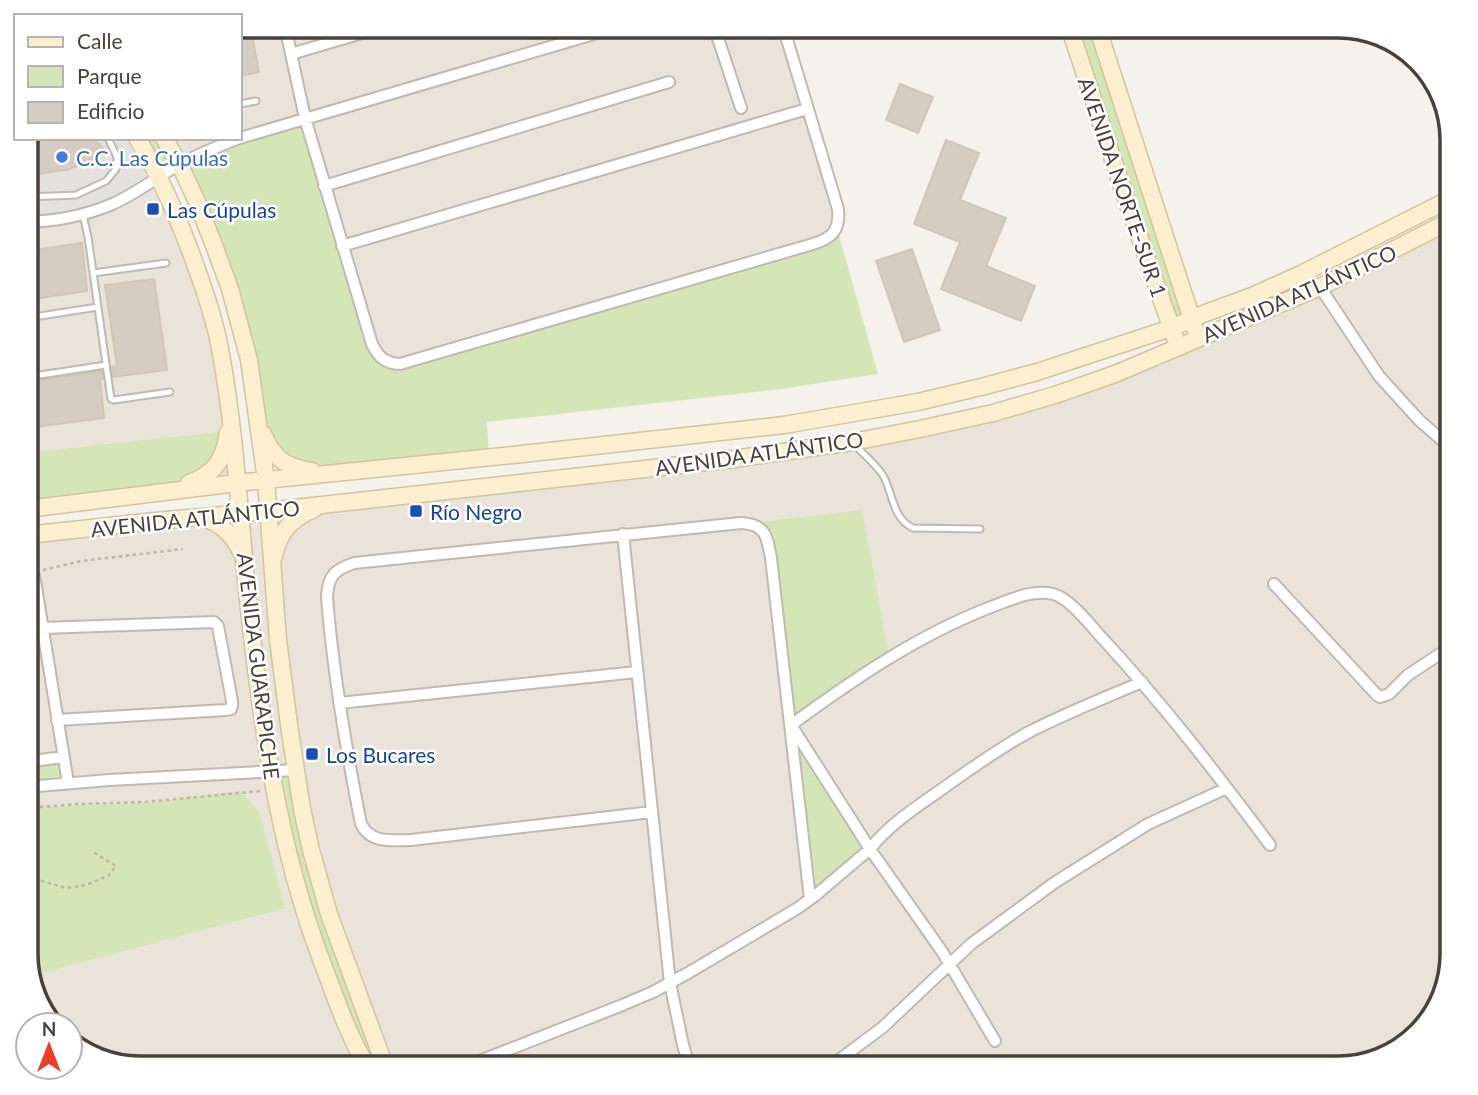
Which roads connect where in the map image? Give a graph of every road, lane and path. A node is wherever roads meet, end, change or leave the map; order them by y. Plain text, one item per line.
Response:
1 (287, 38) edge
2 (345, 38) edge
3 (580, 38) edge
4 (718, 38) edge
5 (786, 38) edge
6 (1073, 38) edge
7 (1101, 38) edge
8 (290, 54) junction
9 (669, 82) dead end
10 (256, 101) dead end
11 (242, 104) edge
12 (741, 108) dead end
13 (807, 109) junction
14 (305, 118) junction
15 (242, 137) edge
16 (109, 140) edge
17 (138, 140) edge
18 (165, 140) edge
19 (234, 140) edge
20 (180, 165) junction
21 (160, 177) junction
22 (324, 186) junction
23 (39, 197) edge
24 (1440, 204) edge
25 (83, 214) junction
26 (39, 221) edge
27 (1440, 226) edge
28 (342, 246) junction
29 (166, 262) dead end
30 (93, 273) junction
31 (1320, 287) junction
32 (98, 307) junction
33 (39, 316) edge
34 (1193, 319) junction
35 (1171, 328) junction
36 (1198, 338) junction
37 (1179, 346) junction
38 (106, 365) junction
39 (39, 375) edge
40 (170, 392) dead end
41 (230, 412) junction
42 (258, 419) junction
43 (1440, 438) edge
44 (852, 442) junction
45 (331, 473) junction
46 (265, 480) junction
47 (237, 483) junction
48 (156, 493) junction
49 (336, 503) junction
50 (39, 507) edge
51 (268, 511) junction
52 (240, 513) junction
53 (200, 517) junction
54 (980, 529) dead end
55 (623, 534) junction
56 (39, 535) edge
57 (183, 549) dead end
58 (244, 557) junction
59 (272, 565) junction
60 (39, 571) edge
61 (1274, 584) dead end
62 (39, 615) edge
63 (42, 628) junction
64 (1440, 654) edge
65 (637, 671) junction
66 (1142, 682) junction
67 (339, 703) junction
68 (57, 720) junction
69 (791, 725) junction
70 (63, 757) junction
71 (39, 760) edge
72 (296, 770) junction
73 (272, 772) junction
74 (68, 783) junction
75 (39, 786) edge
76 (1227, 788) junction
77 (275, 789) junction
78 (39, 807) edge
79 (652, 812) junction
80 (1270, 845) dead end
81 (870, 849) junction
82 (93, 852) dead end
83 (39, 880) edge
84 (810, 899) junction
85 (949, 963) junction
86 (670, 983) junction
87 (995, 1041) dead end
88 (361, 1056) edge
89 (381, 1056) edge
90 (492, 1056) edge
91 (686, 1056) edge
92 (845, 1056) edge

1 - 8 street
2 - 8 street
3 - 14 street
4 - 12 street
5 - 13 street
6 - 35 main road, AVENIDA NORTE-SUR 1
7 - 34 main road, AVENIDA NORTE-SUR 1
8 - 14 street
9 - 22 street
10 - 11 lane
13 - 28 street
13 - 28 street
14 - 15 street
14 - 22 street
16 - 23 lane
17 - 21 main road, AVENIDA GUARAPICHE
18 - 20 main road, AVENIDA GUARAPICHE
19 - 20 street
20 - 21 street
20 - 42 main road, AVENIDA GUARAPICHE
21 - 25 street
21 - 41 main road, AVENIDA GUARAPICHE
22 - 28 street
24 - 34 main road, AVENIDA ATLÁNTICO
25 - 26 street
25 - 30 lane
27 - 31 main road, AVENIDA ATLÁNTICO
29 - 30 lane
30 - 32 lane
31 - 36 main road, AVENIDA ATLÁNTICO
31 - 43 street
32 - 33 lane
32 - 38 lane
34 - 35 main road, AVENIDA ATLÁNTICO
34 - 36 main road, AVENIDA NORTE-SUR 1
35 - 37 main road, AVENIDA NORTE-SUR 1
35 - 45 main road, AVENIDA ATLÁNTICO
36 - 37 main road, AVENIDA ATLÁNTICO
37 - 44 main road, AVENIDA ATLÁNTICO
38 - 39 lane
38 - 40 lane
41 - 47 main road, AVENIDA GUARAPICHE
41 - 48 main road
42 - 45 main road
42 - 46 main road, AVENIDA GUARAPICHE
44 - 49 main road, AVENIDA ATLÁNTICO
44 - 54 lane
45 - 46 main road, AVENIDA ATLÁNTICO
46 - 47 main road, AVENIDA ATLÁNTICO
46 - 51 main road, AVENIDA GUARAPICHE
47 - 48 main road, AVENIDA ATLÁNTICO
47 - 52 main road, AVENIDA GUARAPICHE
48 - 50 main road, AVENIDA ATLÁNTICO
49 - 51 main road, AVENIDA ATLÁNTICO
49 - 59 main road
51 - 52 main road, AVENIDA ATLÁNTICO
51 - 59 main road, AVENIDA GUARAPICHE
52 - 53 main road, AVENIDA ATLÁNTICO
52 - 58 main road, AVENIDA GUARAPICHE
53 - 56 main road, AVENIDA ATLÁNTICO
53 - 58 main road
55 - 65 street
55 - 67 street
55 - 69 street
57 - 60 path
58 - 73 main road, AVENIDA GUARAPICHE
59 - 72 main road, AVENIDA GUARAPICHE
61 - 64 street
62 - 63 street
63 - 68 street
63 - 68 street
65 - 67 street
65 - 79 street
66 - 69 street
66 - 76 street
66 - 81 street
67 - 79 street
68 - 70 street
69 - 81 street
69 - 84 street
70 - 71 street
70 - 74 street
72 - 73 street
72 - 89 main road, AVENIDA GUARAPICHE
73 - 74 street
73 - 77 main road, AVENIDA GUARAPICHE
74 - 75 street
76 - 80 street
76 - 85 street
77 - 78 path
77 - 88 main road, AVENIDA GUARAPICHE
79 - 86 street
81 - 84 street
81 - 85 street
82 - 83 path
84 - 86 street
85 - 87 street
85 - 92 street
86 - 90 street
86 - 91 street

